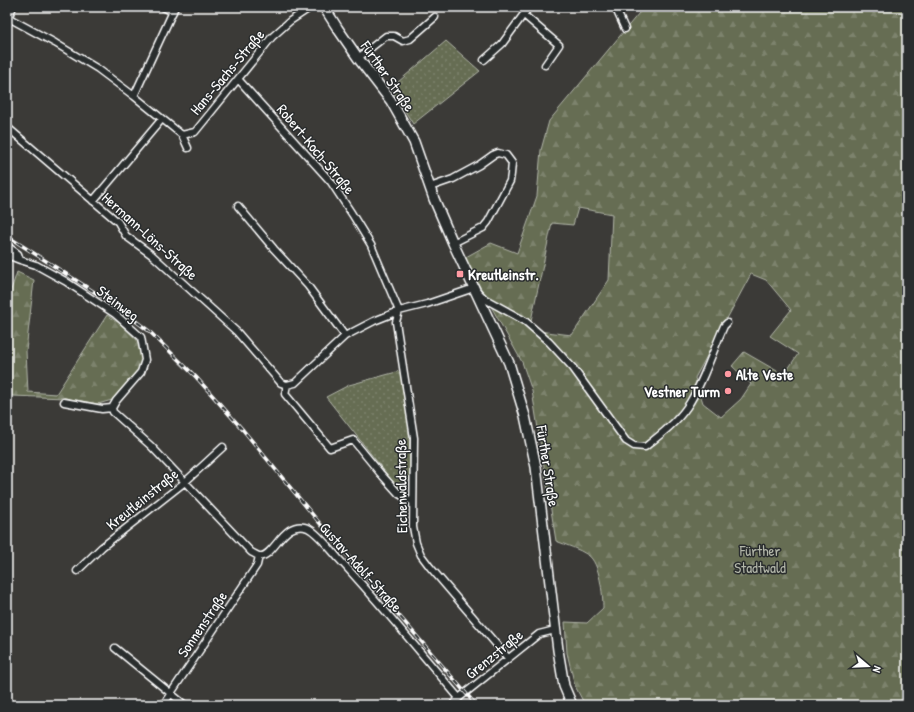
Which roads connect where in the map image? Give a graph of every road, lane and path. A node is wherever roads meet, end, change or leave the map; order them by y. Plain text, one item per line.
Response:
1 (13, 7) edge
2 (163, 7) edge
3 (311, 7) edge
4 (324, 7) edge
5 (529, 7) edge
6 (615, 7) edge
7 (174, 9) edge
8 (524, 15) junction
9 (435, 17) dead end
10 (8, 18) edge
11 (625, 29) dead end
12 (358, 58) junction
13 (484, 60) dead end
14 (544, 65) dead end
15 (238, 78) junction
16 (134, 96) junction
17 (162, 119) junction
18 (7, 127) edge
19 (182, 135) junction
20 (188, 148) dead end
21 (430, 187) junction
22 (93, 201) junction
23 (238, 206) dead end
24 (453, 243) junction
25 (7, 246) edge
26 (7, 255) edge
27 (20, 260) junction
28 (474, 288) junction
29 (399, 310) junction
30 (727, 323) dead end
31 (345, 336) junction
32 (402, 354) joint
33 (288, 385) junction
34 (64, 402) dead end
35 (113, 410) junction
36 (223, 447) dead end
37 (185, 482) junction
38 (413, 502) junction
39 (259, 556) junction
40 (77, 571) dead end
41 (555, 630) junction
42 (115, 648) dead end
43 (508, 658) junction
44 (170, 694) junction
45 (459, 698) junction
46 (163, 705) edge
47 (185, 705) edge
48 (453, 705) edge
49 (572, 705) edge

1 - 10 street
2 - 7 street
3 - 15 street, Hans-Sachs-Straße
4 - 12 main road, Fürther Straße
5 - 8 street
6 - 11 street
7 - 16 street
8 - 13 street
8 - 14 street
9 - 12 street
10 - 16 street
12 - 21 main road, Fürther Straße
15 - 19 street, Hans-Sachs-Straße
15 - 29 street, Robert-Koch-Straße
16 - 17 street
17 - 19 street
17 - 22 street
18 - 22 street, Hermann-Löns-Straße
19 - 20 street
21 - 24 main road, Fürther Straße
21 - 24 street
22 - 33 street, Hermann-Löns-Straße
23 - 31 street
24 - 28 main road, Fürther Straße
25 - 27 street, Steinweg
26 - 27 street
27 - 35 street, Steinweg
28 - 29 street
28 - 30 street
28 - 41 main road, Fürther Straße
29 - 31 street
29 - 32 street, Robert-Koch-Straße
31 - 33 street
32 - 38 street, Eichenwaldstraße
33 - 38 street
34 - 35 street
35 - 37 street
36 - 37 street, Kreutleinstraße
37 - 39 street
37 - 40 street, Kreutleinstraße
38 - 43 street, Eichenwaldstraße
39 - 44 street, Sonnenstraße
39 - 45 street, Gustav-Adolf-Straße
41 - 43 street, Grenzstraße
41 - 49 main road, Fürther Straße
42 - 44 street
43 - 45 street, Grenzstraße
44 - 46 street, Sonnenstraße
44 - 47 street
45 - 48 street, Grenzstraße

